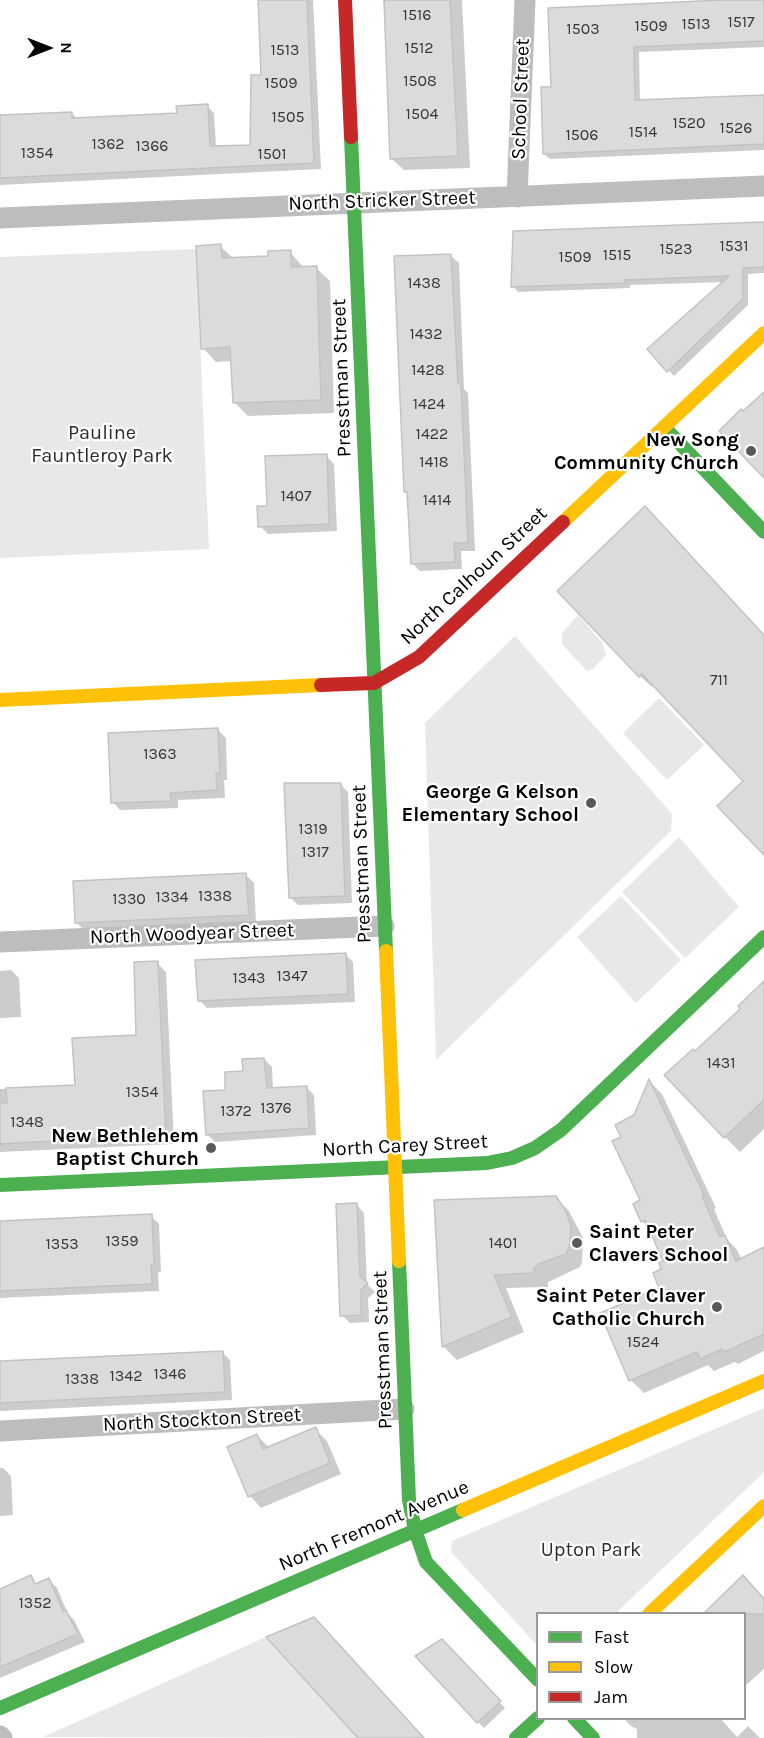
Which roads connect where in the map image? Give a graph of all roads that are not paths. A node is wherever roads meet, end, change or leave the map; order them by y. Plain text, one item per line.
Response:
1 (345, 0) edge
2 (525, 0) edge
3 (764, 186) edge
4 (517, 197) junction
5 (354, 201) junction
6 (0, 218) edge
7 (764, 333) edge
8 (664, 427) junction
9 (764, 532) edge
10 (374, 683) junction
11 (0, 700) edge
12 (384, 926) junction
13 (764, 937) edge
14 (0, 942) edge
15 (394, 1167) junction
16 (0, 1185) edge
17 (764, 1381) edge
18 (404, 1409) junction
19 (0, 1431) edge
20 (764, 1506) edge
21 (415, 1530) junction
22 (652, 1612) edge
23 (536, 1679) edge
24 (0, 1708) edge
25 (536, 1719) edge
26 (575, 1720) edge
27 (516, 1738) edge
28 (593, 1738) edge

1 - 5 street, Presstman Street
2 - 4 street, School Street
3 - 4 street, North Stricker Street
4 - 5 street, North Stricker Street
5 - 6 street, North Stricker Street
5 - 10 street, Presstman Street
7 - 8 street, North Calhoun Street
8 - 9 street
8 - 10 street, North Calhoun Street
10 - 11 street, North Calhoun Street
10 - 12 street, Presstman Street
12 - 14 street, North Woodyear Street
12 - 15 street, Presstman Street
13 - 15 street, North Carey Street
15 - 16 street, North Carey Street
15 - 18 street, Presstman Street
17 - 21 street, North Fremont Avenue
18 - 19 street, North Stockton Street
18 - 21 street, Presstman Street
20 - 22 street
21 - 23 street, Presstman Street
21 - 24 street, North Fremont Avenue
25 - 27 street
26 - 28 street

